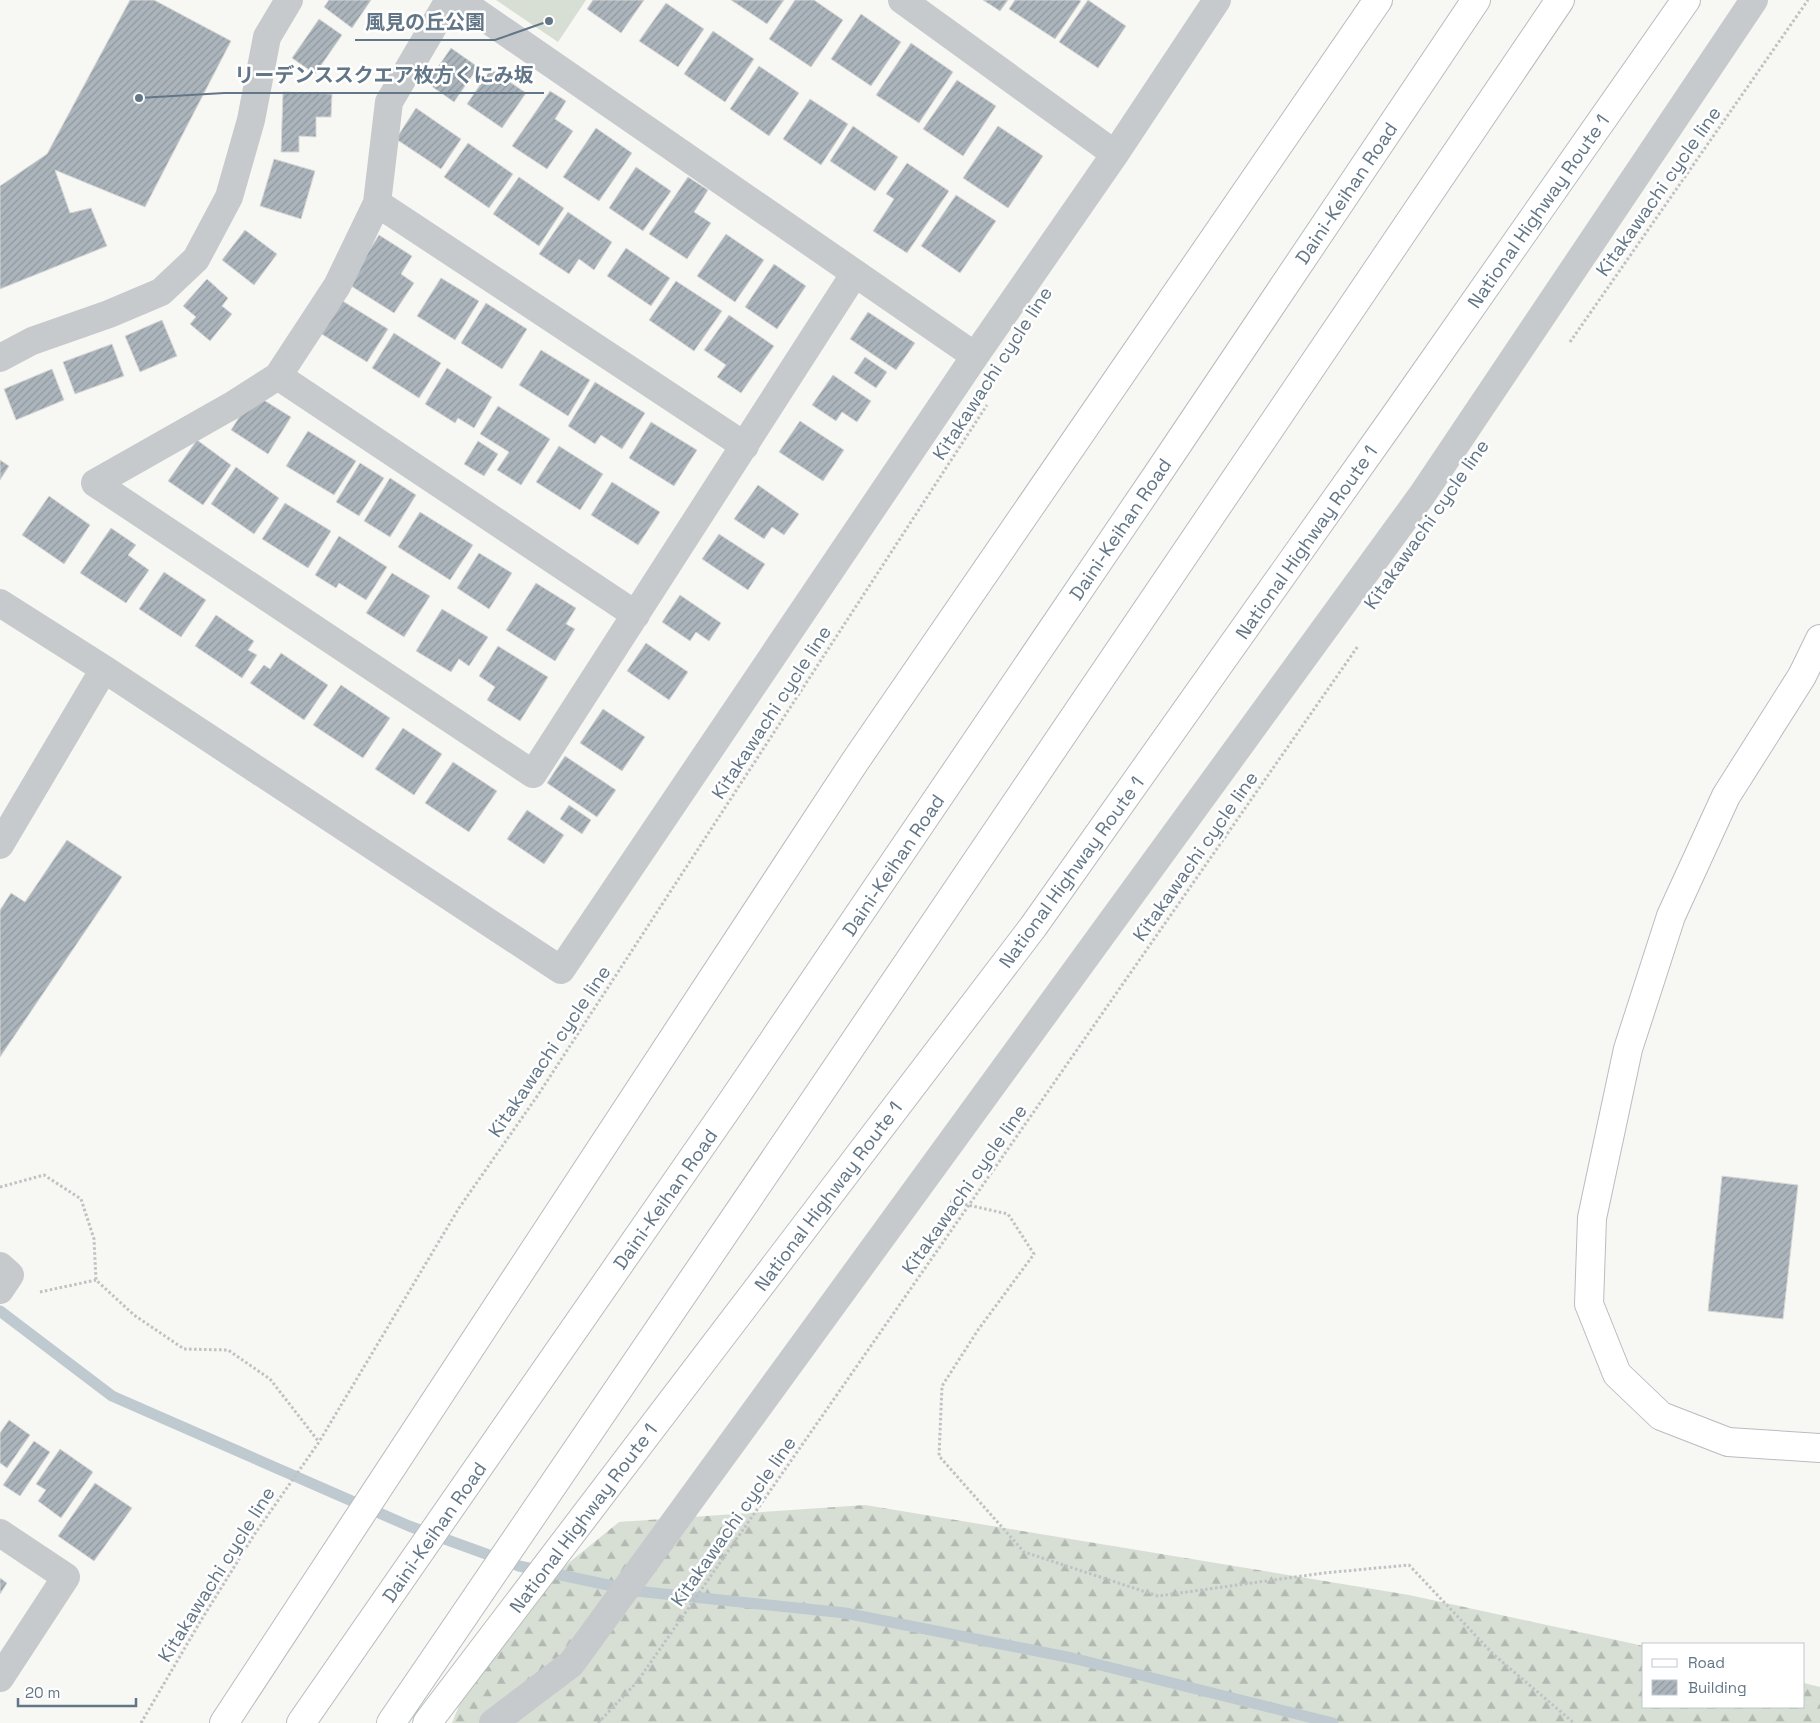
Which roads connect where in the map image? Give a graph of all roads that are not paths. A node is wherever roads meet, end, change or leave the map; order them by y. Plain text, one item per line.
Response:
1 (289, 0) edge
2 (449, 0) edge
3 (459, 0) edge
4 (902, 0) edge
5 (1218, 0) edge
6 (1378, 0) edge
7 (1476, 0) edge
8 (1560, 0) edge
9 (1686, 0) edge
10 (1754, 0) edge
11 (1115, 154) junction
12 (377, 202) junction
13 (855, 274) junction
14 (975, 356) junction
15 (0, 358) edge
16 (278, 376) junction
17 (745, 446) junction
18 (0, 603) edge
19 (636, 615) junction
20 (1820, 639) edge
21 (104, 669) junction
22 (0, 845) edge
23 (1820, 1448) edge
24 (0, 1533) edge
25 (0, 1678) edge
26 (224, 1723) edge
27 (301, 1723) edge
28 (391, 1723) edge
29 (427, 1723) edge
30 (492, 1723) edge

1 - 15 street
2 - 12 street
3 - 13 street
4 - 11 street
5 - 11 street
6 - 26 main road
7 - 27 main road, Daini-Keihan Road
8 - 28 main road
9 - 29 main road, National Highway Route 1
10 - 30 street
11 - 14 street
12 - 16 street
12 - 17 street
13 - 14 street
13 - 17 street
14 - 21 street
16 - 19 street
16 - 19 street
17 - 19 street
18 - 21 street
20 - 23 main road
21 - 22 street
24 - 25 street

